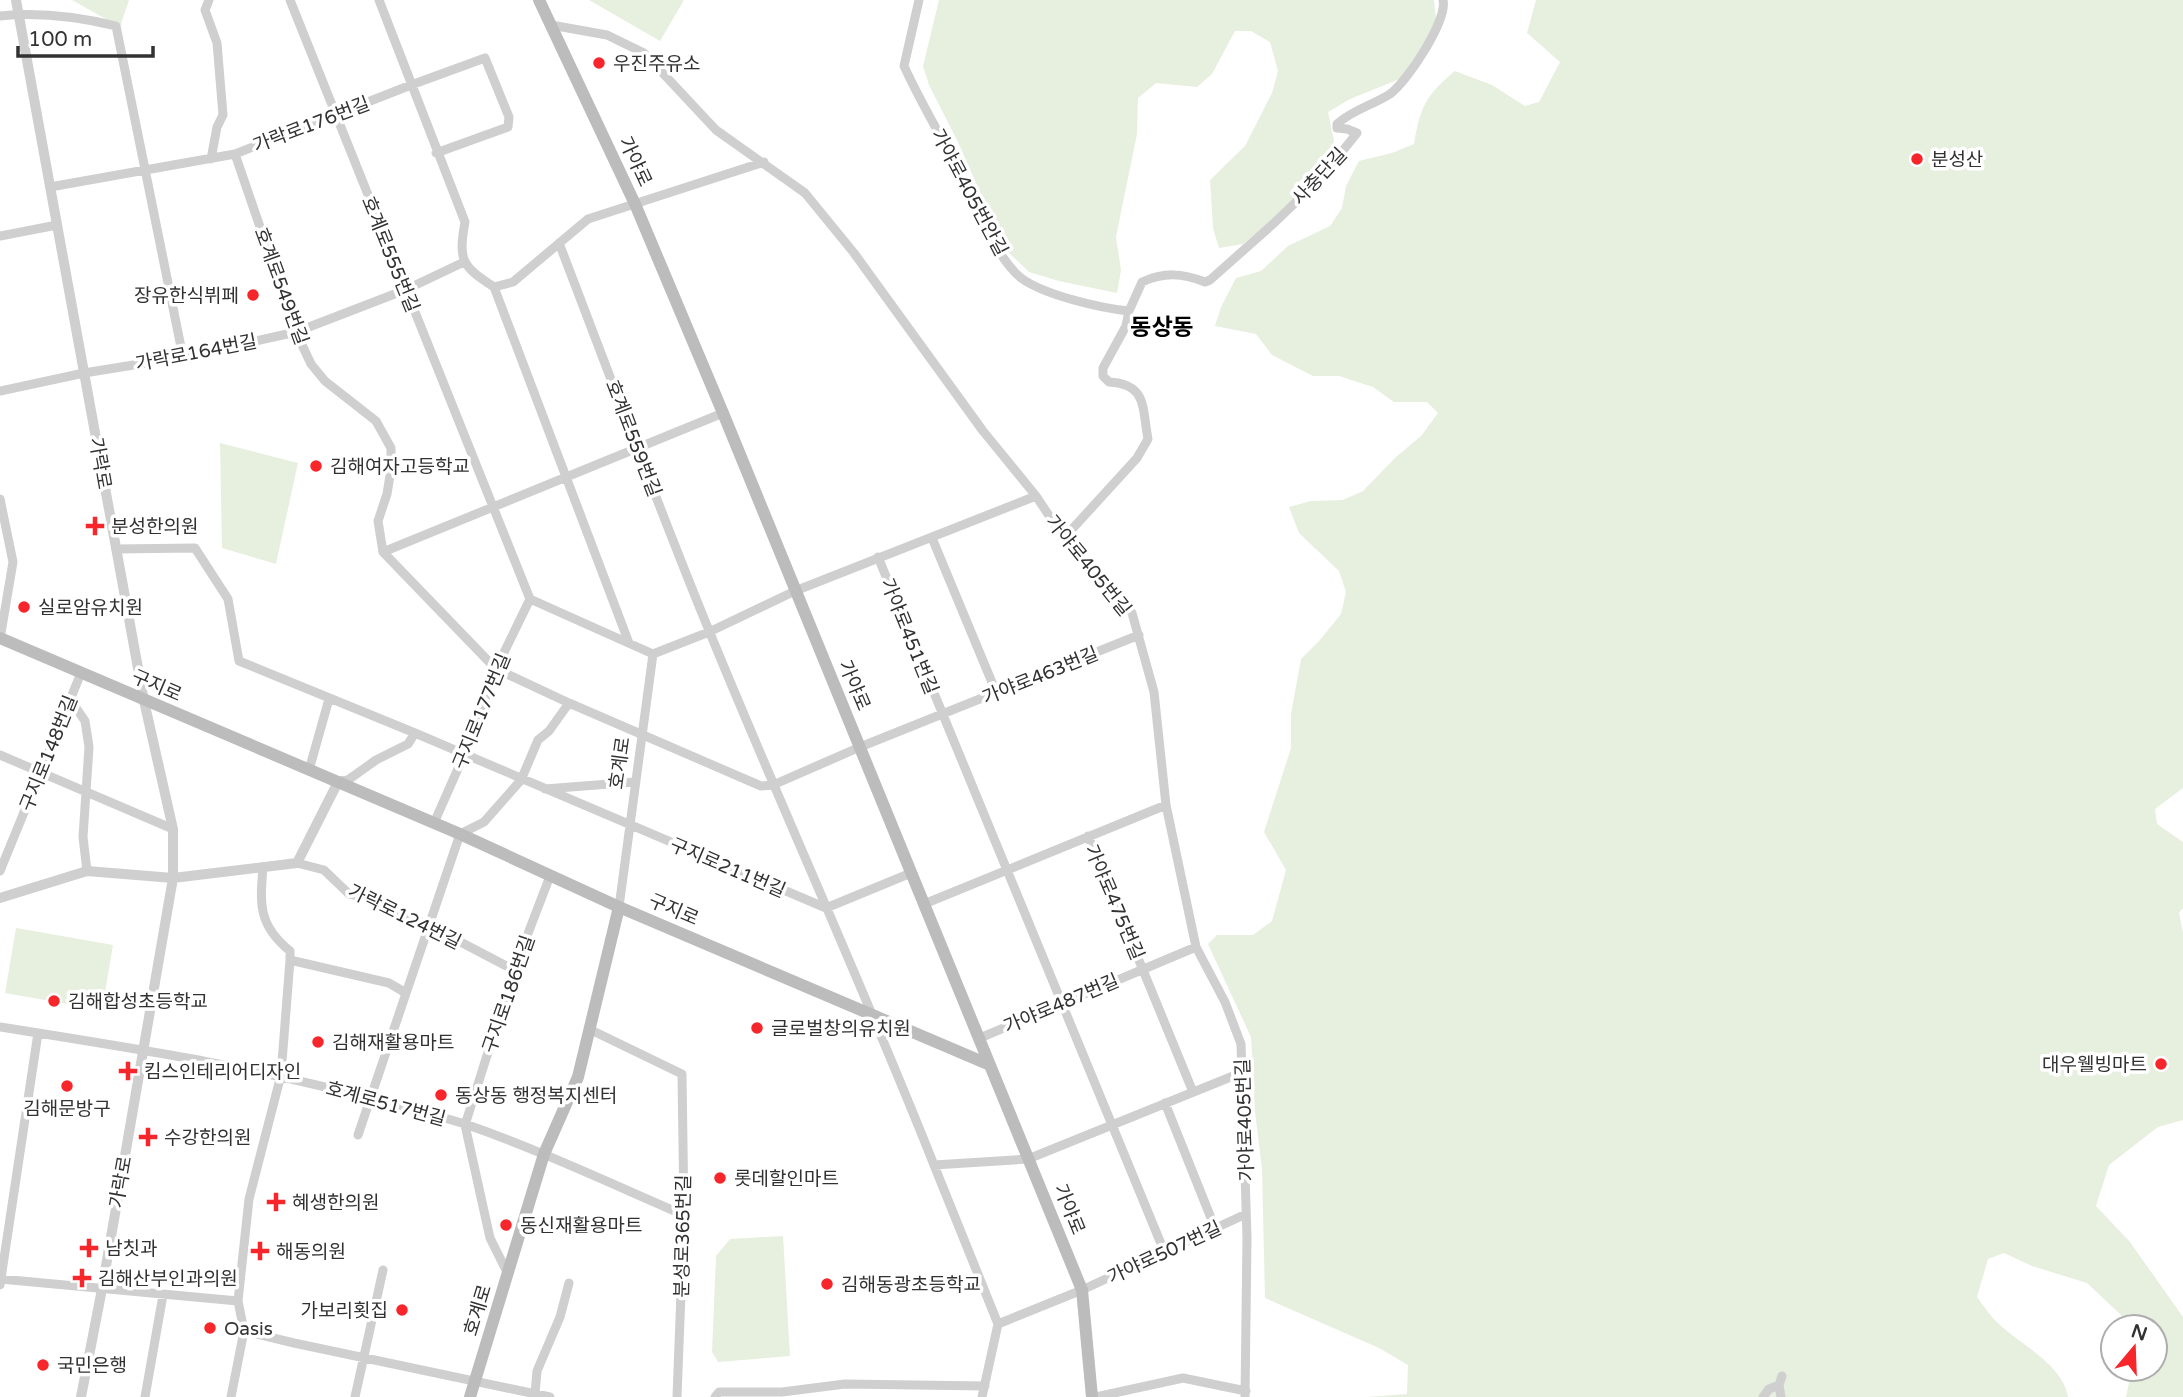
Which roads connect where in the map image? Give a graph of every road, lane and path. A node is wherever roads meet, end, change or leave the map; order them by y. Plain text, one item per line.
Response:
1 (16, 0) edge
2 (209, 0) edge
3 (290, 0) edge
4 (379, 0) edge
5 (539, 0) edge
6 (919, 0) edge
7 (1443, 0) edge
8 (19, 14) junction
9 (0, 16) edge
10 (551, 25) junction
11 (411, 85) junction
12 (336, 114) junction
13 (436, 153) junction
14 (235, 154) junction
15 (211, 159) junction
16 (764, 162) junction
17 (146, 171) junction
18 (50, 187) junction
19 (635, 204) junction
20 (57, 225) junction
21 (0, 236) edge
22 (559, 243) junction
23 (464, 262) junction
24 (494, 288) junction
25 (405, 290) junction
26 (1129, 311) junction
27 (296, 332) junction
28 (183, 357) junction
29 (84, 373) junction
30 (0, 391) edge
31 (723, 413) junction
32 (637, 448) junction
33 (565, 477) junction
34 (1036, 496) junction
35 (0, 499) edge
36 (493, 508) junction
37 (932, 538) junction
38 (1064, 538) junction
39 (116, 549) junction
40 (383, 552) junction
41 (878, 557) junction
42 (795, 591) junction
43 (530, 599) junction
44 (709, 632) junction
45 (1139, 635) junction
46 (0, 638) edge
47 (629, 643) junction
48 (653, 654) junction
49 (496, 669) junction
50 (81, 673) junction
51 (996, 692) junction
52 (70, 699) junction
53 (329, 699) junction
54 (144, 701) junction
55 (569, 704) junction
56 (943, 715) junction
57 (415, 733) junction
58 (643, 736) junction
59 (860, 747) junction
60 (0, 755) edge
61 (464, 755) junction
62 (309, 771) junction
63 (40, 772) junction
64 (521, 780) junction
65 (338, 782) junction
66 (635, 782) junction
67 (774, 785) junction
68 (543, 789) junction
69 (87, 792) junction
70 (1166, 805) junction
71 (434, 823) junction
72 (631, 825) junction
73 (173, 829) junction
74 (460, 834) junction
75 (1088, 836) junction
76 (297, 863) junction
77 (263, 867) junction
78 (0, 871) edge
79 (87, 871) junction
80 (1007, 871) junction
81 (911, 873) junction
82 (551, 876) junction
83 (173, 878) junction
84 (0, 898) edge
85 (924, 904) junction
86 (619, 907) junction
87 (826, 908) junction
88 (428, 925) junction
89 (1196, 947) junction
90 (290, 960) junction
91 (1143, 968) junction
92 (514, 971) junction
93 (406, 993) junction
94 (1063, 1003) junction
95 (874, 1016) junction
96 (0, 1027) edge
97 (591, 1030) junction
98 (38, 1033) junction
99 (980, 1038) junction
100 (142, 1049) junction
101 (990, 1065) junction
102 (1242, 1072) junction
103 (281, 1075) junction
104 (1193, 1092) junction
105 (370, 1098) junction
106 (1165, 1103) junction
107 (1112, 1124) junction
108 (466, 1125) junction
109 (358, 1135) dead end
110 (544, 1153) junction
111 (1028, 1159) junction
112 (934, 1165) junction
113 (1246, 1214) junction
114 (684, 1215) junction
115 (1215, 1228) junction
116 (1164, 1251) junction
117 (383, 1270) dead end
118 (508, 1274) junction
119 (0, 1281) edge
120 (569, 1283) dead end
121 (102, 1289) junction
122 (1082, 1290) junction
123 (163, 1295) junction
124 (238, 1301) junction
125 (998, 1324) junction
126 (244, 1331) junction
127 (365, 1357) junction
128 (475, 1381) junction
129 (985, 1386) junction
130 (535, 1394) junction
131 (1245, 1394) edge
132 (80, 1397) edge
133 (145, 1397) edge
134 (231, 1397) edge
135 (355, 1397) edge
136 (470, 1397) edge
137 (550, 1397) edge
138 (677, 1397) edge
139 (715, 1397) edge
140 (982, 1397) edge
141 (1094, 1397) edge
142 (1763, 1397) edge
143 (1781, 1397) edge

1 - 8 street, 가락로
2 - 15 street
3 - 12 street, 호계로555번길
4 - 11 street
5 - 10 main road, 가야로
6 - 26 street, 가야로405번안길
7 - 26 street, 사충단길
8 - 9 street
8 - 17 street
8 - 18 street, 가락로
10 - 16 street, 가야로405번길
10 - 19 main road, 가야로
11 - 12 street, 가락로176번길
11 - 13 street
11 - 13 street, 가락로176번길
12 - 14 street, 가락로176번길
12 - 25 street, 호계로555번길
13 - 23 street
14 - 15 street, 가락로176번길
14 - 27 street, 호계로549번길
15 - 17 street, 가락로176번길
16 - 19 street
16 - 34 street, 가야로405번길
17 - 18 street, 가락로176번길
17 - 28 street
18 - 20 street, 가락로
19 - 22 street
19 - 31 main road, 가야로
20 - 21 street
20 - 29 street, 가락로
22 - 24 street
22 - 32 street, 호계로559번길
23 - 24 street
23 - 25 street, 가락로164번길
24 - 33 street
25 - 27 street, 가락로164번길
25 - 36 street, 호계로555번길
26 - 38 street
27 - 28 street, 가락로164번길
27 - 40 street, 호계로549번길
28 - 29 street, 가락로164번길
29 - 30 street, 가락로164번길
29 - 39 street, 가락로
31 - 32 street
31 - 42 main road, 가야로
32 - 33 street
32 - 44 street, 호계로559번길
33 - 36 street
33 - 47 street
34 - 37 street, 가야로451번길
34 - 38 street, 가야로405번길
35 - 46 street, 구지로
36 - 40 street
36 - 43 street, 호계로555번길
37 - 41 street, 가야로451번길
37 - 51 street
38 - 45 street, 가야로405번길
39 - 53 street, 구지로211번길
39 - 54 street, 가락로
40 - 49 street
41 - 42 street, 가야로451번길
41 - 56 street, 가야로451번길
42 - 44 street
42 - 59 main road, 가야로
43 - 47 street
43 - 49 street, 구지로177번길
44 - 48 street
44 - 67 street, 구지로211번길
45 - 51 street, 가야로463번길
45 - 70 street, 가야로405번길
46 - 50 main road, 구지로
47 - 48 street
48 - 58 street, 호계로
49 - 55 street
49 - 61 street, 구지로177번길
50 - 52 street, 구지로148번길
50 - 54 main road, 구지로
51 - 56 street, 가야로463번길
52 - 63 street, 구지로148번길
52 - 69 street
53 - 57 street, 구지로211번길
53 - 62 street
54 - 62 main road, 구지로
54 - 73 street, 가락로
55 - 58 street
55 - 64 street
56 - 59 street, 가야로463번길
56 - 80 street
57 - 61 street, 구지로211번길
57 - 65 street
58 - 66 street, 호계로
58 - 67 street
59 - 67 street
59 - 81 main road, 가야로
60 - 63 street
61 - 64 street, 구지로211번길
61 - 71 street, 구지로177번길
62 - 65 main road, 구지로
63 - 69 street
63 - 78 street, 구지로148번길
64 - 68 street, 구지로211번길
64 - 74 street
65 - 71 main road, 구지로
65 - 76 street
66 - 68 street
66 - 72 street, 호계로
67 - 87 street, 구지로211번길
68 - 72 street, 구지로211번길
69 - 73 street
69 - 79 street
70 - 75 street, 가야로475번길
70 - 89 street, 가야로405번길
71 - 74 main road, 구지로
72 - 86 street, 호계로
72 - 87 street, 구지로211번길
73 - 83 street, 가락로
74 - 82 main road, 구지로
74 - 88 street
75 - 80 street, 가야로475번길
75 - 91 street, 가야로475번길
76 - 77 street, 가락로124번길
76 - 88 street, 가락로124번길
77 - 83 street, 가락로124번길
77 - 90 street
79 - 83 street, 가락로124번길
79 - 84 street
80 - 85 street, 가야로475번길
80 - 94 street
81 - 85 main road, 가야로
81 - 87 street
82 - 86 main road, 구지로
82 - 92 street, 구지로186번길
83 - 100 street, 가락로
85 - 99 main road, 가야로
86 - 95 main road, 구지로
86 - 97 main road, 호계로
87 - 95 street, 구지로211번길
88 - 92 street, 가락로124번길
88 - 93 street
89 - 91 street, 가야로487번길
89 - 102 street, 가야로405번길
90 - 93 street
90 - 103 street
91 - 94 street, 가야로487번길
91 - 104 street, 가야로487번길
92 - 108 street, 구지로186번길
93 - 105 street
94 - 99 street, 가야로487번길
94 - 107 street
95 - 101 main road, 구지로
95 - 112 street
96 - 98 street
97 - 110 main road, 호계로
97 - 114 street, 분성로365번길
98 - 100 street
98 - 119 street
99 - 101 main road, 가야로
100 - 103 street, 호계로517번길
100 - 121 street, 가락로
101 - 111 main road, 가야로
102 - 104 street
102 - 113 street, 가야로405번길
103 - 105 street, 호계로517번길
103 - 124 street
104 - 106 street
105 - 108 street, 호계로517번길
105 - 109 street
106 - 107 street
106 - 115 street
107 - 111 street
107 - 116 street
108 - 110 street, 호계로517번길
108 - 118 street, 구지로186번길
110 - 114 street
110 - 118 main road, 호계로
111 - 112 street
111 - 122 main road, 가야로
112 - 125 street
113 - 115 street, 가야로507번길
113 - 131 street, 가야로405번길
114 - 138 street, 분성로365번길
115 - 116 street, 가야로507번길
116 - 122 street, 가야로507번길
117 - 127 street
118 - 128 main road, 호계로
119 - 121 street
120 - 130 street
121 - 123 street
121 - 132 street, 가락로
122 - 125 street, 가야로507번길
122 - 141 main road, 가야로
123 - 124 street
123 - 133 street
124 - 126 street
125 - 129 street
126 - 127 street
126 - 134 street
127 - 128 street
127 - 135 street
128 - 130 street
128 - 136 main road, 호계로
129 - 139 street
129 - 140 street
130 - 137 street
131 - 141 street
142 - 143 street

